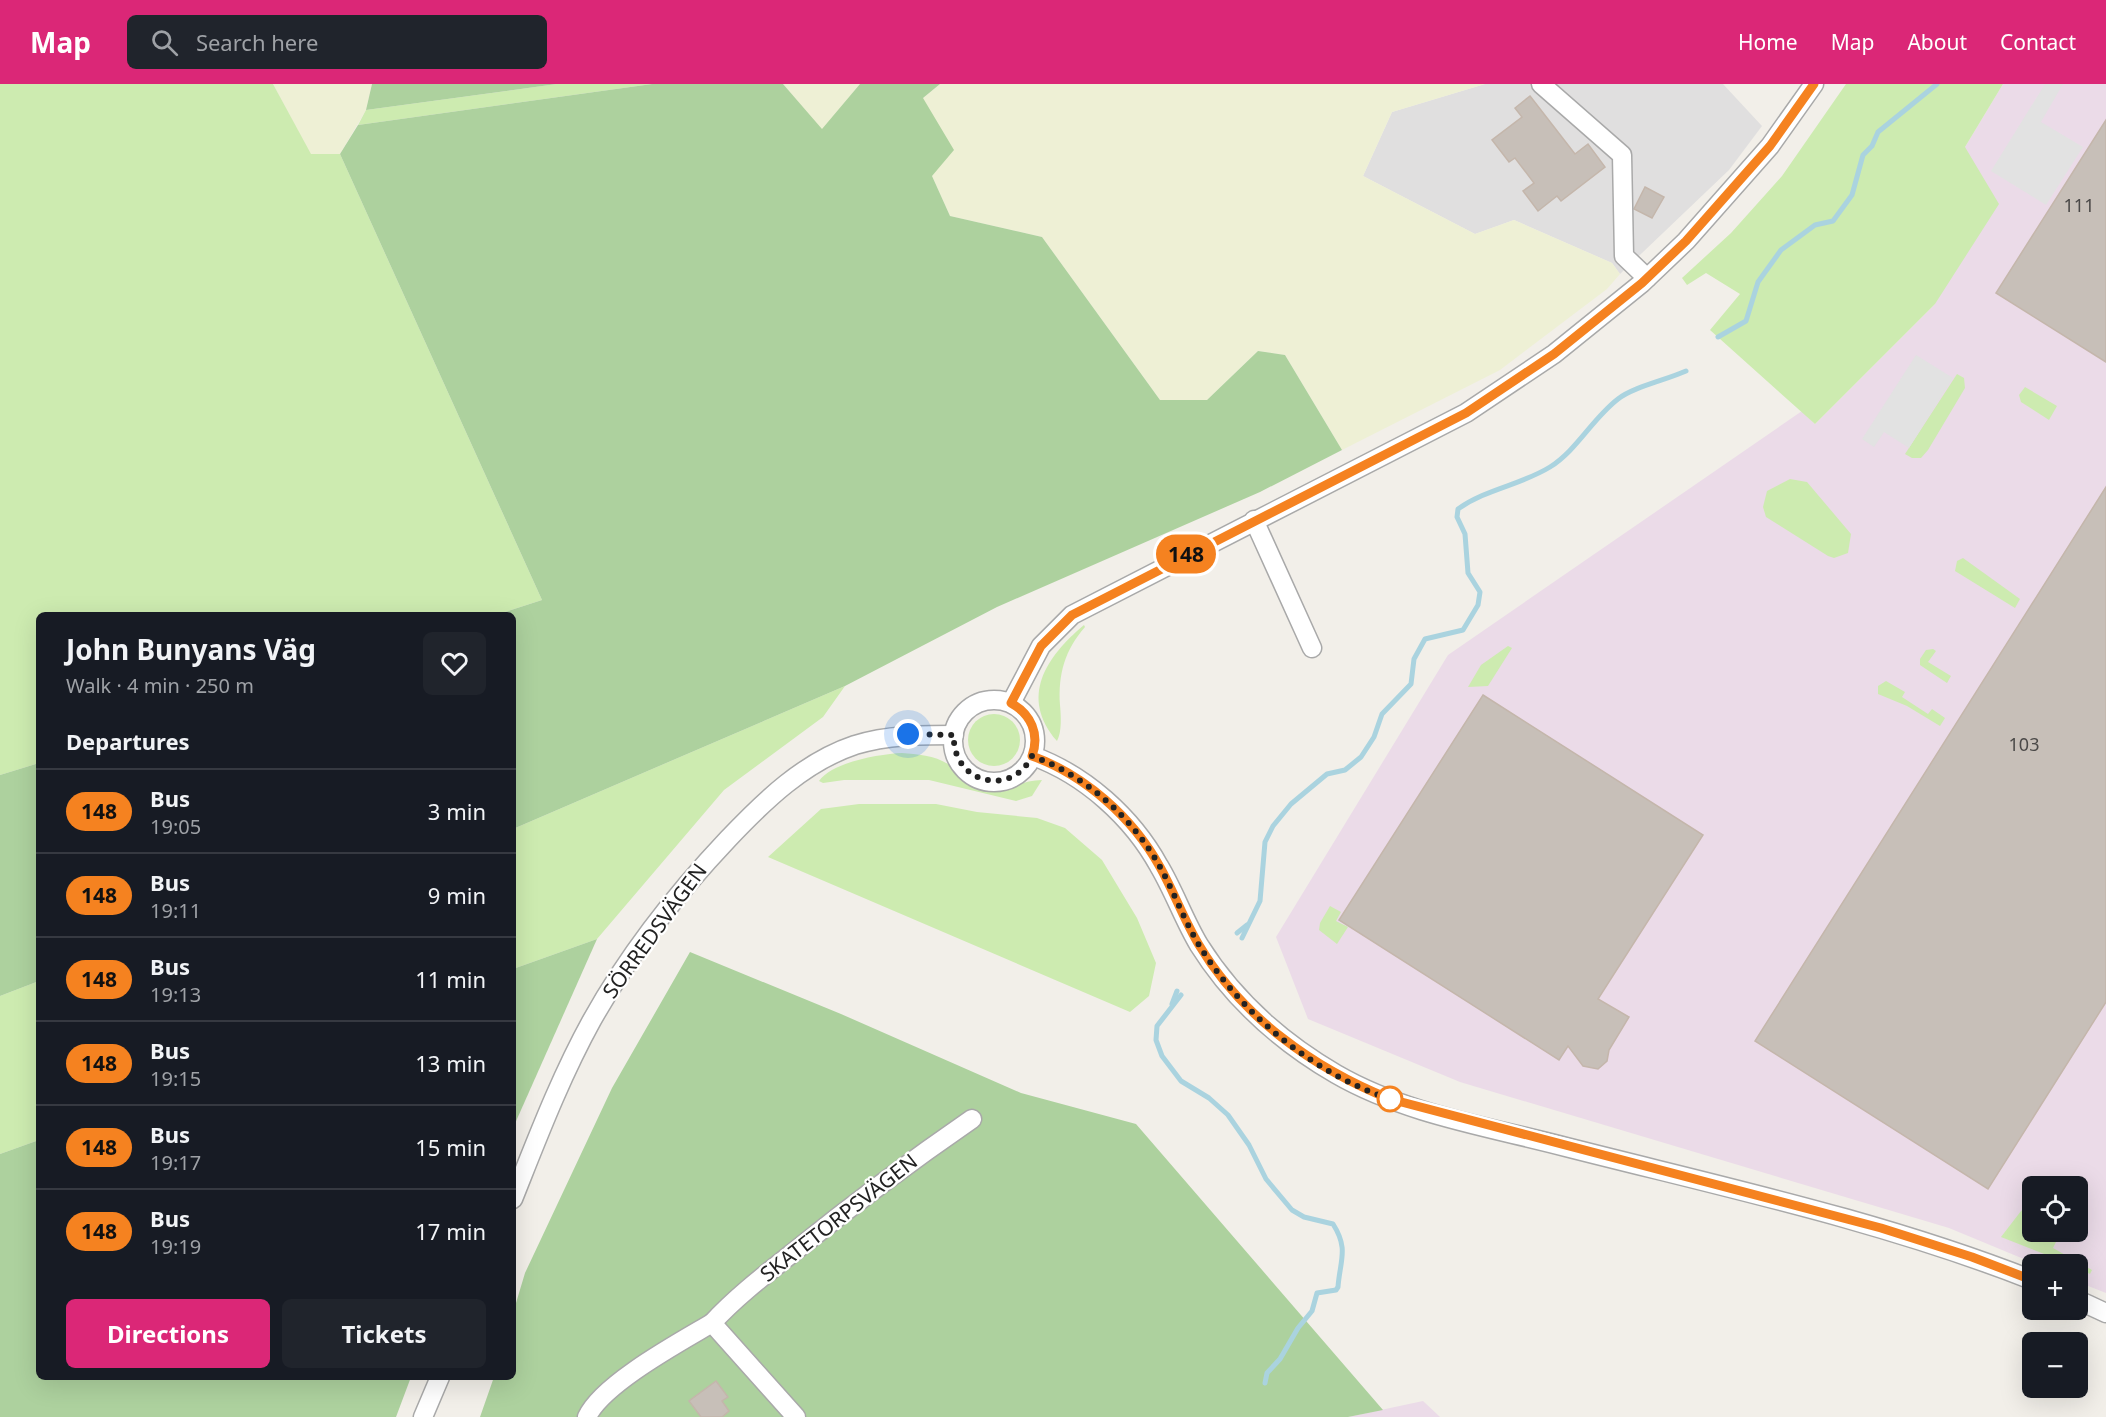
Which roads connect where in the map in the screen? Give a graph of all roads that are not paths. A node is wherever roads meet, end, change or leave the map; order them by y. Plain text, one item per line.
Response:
1 (1541, 84) edge
2 (1814, 84) edge
3 (1647, 278) junction
4 (1254, 520) junction
5 (1312, 648) dead end
6 (1011, 703) junction
7 (954, 735) junction
8 (1032, 756) junction
9 (972, 1119) dead end
10 (516, 1192) edge
11 (2022, 1276) edge
12 (2088, 1305) edge
13 (2106, 1314) edge
14 (712, 1323) junction
15 (439, 1380) edge
16 (423, 1417) edge
17 (587, 1417) edge
18 (796, 1417) edge

1 - 3 street
2 - 3 street
3 - 4 street
4 - 5 street
4 - 6 street
6 - 7 street
6 - 8 street
7 - 8 street
7 - 10 street, SÖRREDSVÄGEN
8 - 11 street
9 - 14 street, SKATETORPSVÄGEN
12 - 13 street
14 - 17 street, SKATETORPSVÄGEN
14 - 18 street
15 - 16 street

